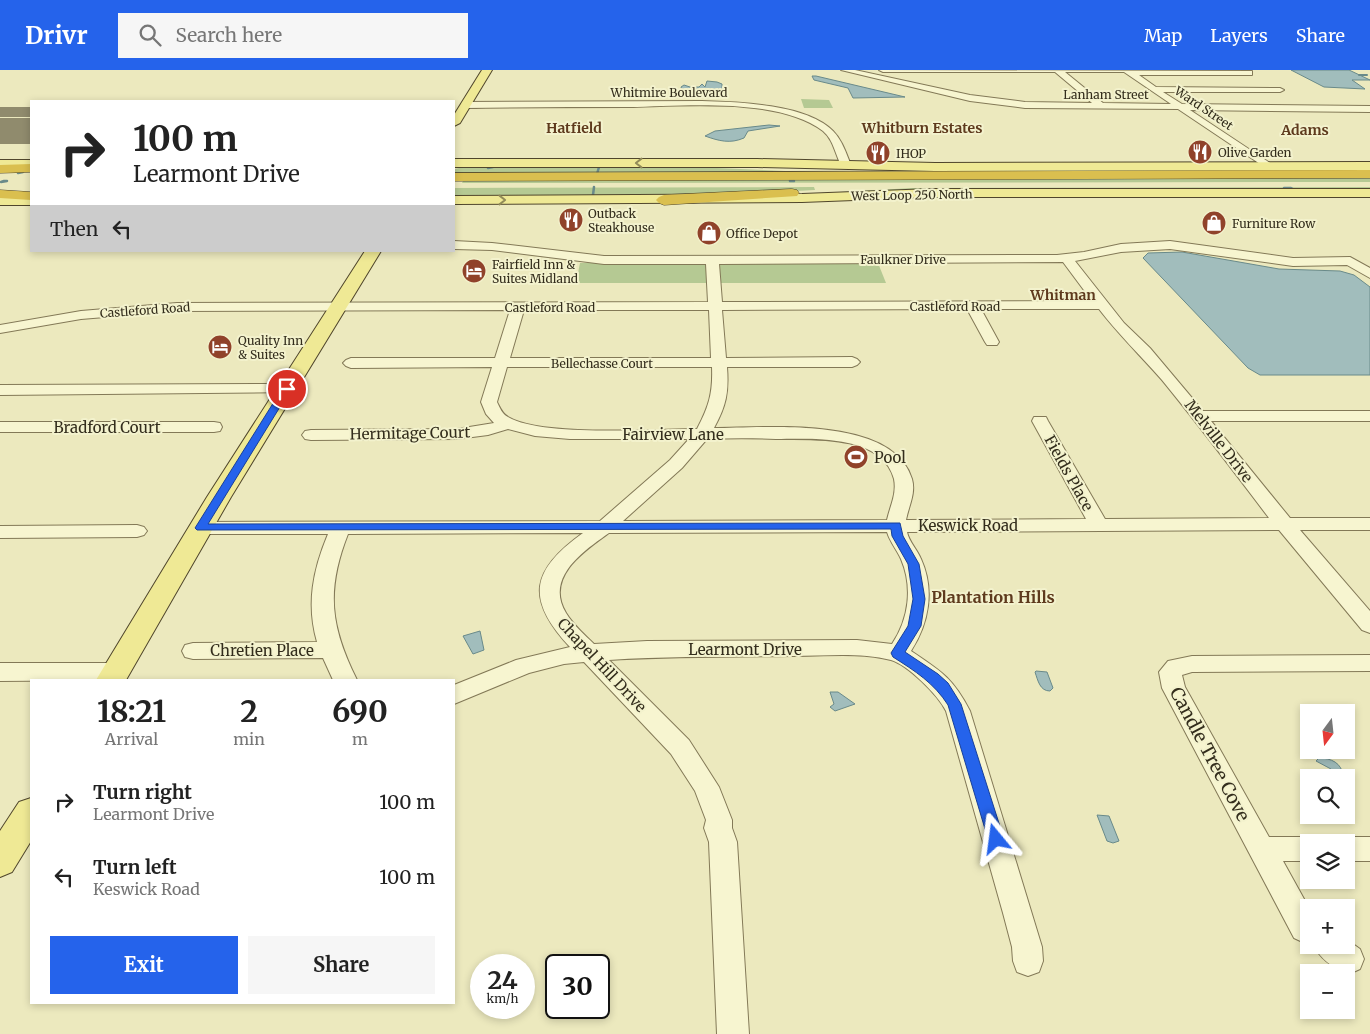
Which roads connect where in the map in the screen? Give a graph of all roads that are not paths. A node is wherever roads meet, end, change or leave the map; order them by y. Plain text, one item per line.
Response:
1 (487, 70) edge
2 (845, 70) edge
3 (990, 70) edge
4 (1057, 70) edge
5 (1128, 71) edge
6 (1249, 73) dead end
7 (862, 74) junction
8 (1000, 80) dead end
9 (1153, 89) junction
10 (1280, 90) dead end
11 (465, 104) junction
12 (1102, 107) junction
13 (1179, 107) junction
14 (1370, 109) edge
15 (455, 121) edge
16 (662, 163) junction
17 (0, 164) edge
18 (846, 165) junction
19 (30, 166) edge
20 (30, 166) edge
21 (1370, 166) edge
22 (1269, 167) junction
23 (455, 168) edge
24 (0, 170) edge
25 (1370, 174) edge
26 (967, 176) junction
27 (0, 178) edge
28 (30, 178) edge
29 (458, 184) edge
30 (922, 184) junction
31 (1370, 184) edge
32 (0, 186) edge
33 (30, 186) edge
34 (0, 194) edge
35 (1370, 194) edge
36 (30, 196) edge
37 (664, 200) junction
38 (0, 201) edge
39 (30, 201) edge
40 (455, 245) edge
41 (372, 252) edge
42 (1066, 258) junction
43 (712, 259) junction
44 (1370, 274) edge
45 (1102, 305) junction
46 (972, 306) junction
47 (338, 307) junction
48 (518, 307) junction
49 (715, 307) junction
50 (0, 329) edge
51 (992, 342) dead end
52 (719, 362) junction
53 (852, 362) dead end
54 (351, 363) dead end
55 (501, 363) junction
56 (287, 389) junction
57 (0, 390) edge
58 (1199, 416) junction
59 (1370, 416) edge
60 (1040, 421) dead end
61 (508, 424) junction
62 (0, 427) edge
63 (214, 427) dead end
64 (702, 434) junction
65 (311, 435) dead end
66 (1098, 524) junction
67 (1284, 524) junction
68 (1370, 524) edge
69 (896, 526) junction
70 (604, 527) junction
71 (201, 528) junction
72 (340, 528) junction
73 (137, 531) dead end
74 (0, 532) edge
75 (1370, 625) edge
76 (331, 650) junction
77 (193, 651) dead end
78 (588, 652) junction
79 (898, 653) junction
80 (1370, 663) edge
81 (0, 672) edge
82 (114, 676) edge
83 (345, 679) edge
84 (455, 695) edge
85 (30, 814) edge
86 (1261, 849) junction
87 (1300, 849) edge
88 (1355, 849) edge
89 (1370, 849) edge
90 (0, 861) edge
91 (1300, 921) edge
92 (1028, 961) dead end
93 (733, 1034) edge

1 - 11 main road
2 - 7 street, Lanham Street
3 - 4 street
3 - 7 street
3 - 8 street
4 - 5 street
4 - 12 street
5 - 6 street
5 - 9 street, Ward Street
7 - 12 street, Lanham Street
9 - 10 street
9 - 13 street, Ward Street
11 - 15 main road
11 - 18 street, Whitmire Boulevard
12 - 13 street, Lanham Street
13 - 14 street, Lanham Street
13 - 22 street, Ward Street
16 - 18 main road, West Loop 250 North
16 - 26 highway
16 -> 29 main road, West Loop 250 North
17 - 19 main road
18 - 22 main road, West Loop 250 North
20 - 24 highway
21 - 22 main road, West Loop 250 North
23 - 29 main road, West Loop 250 North
25 - 26 highway
26 - 29 highway
27 - 28 highway
29 - 30 highway
29 -> 37 main road, West Loop 250 North
30 - 31 highway
30 - 37 highway
32 - 33 highway
34 - 36 highway
35 - 37 main road, West Loop 250 North
38 - 39 main road
40 - 43 street, Faulkner Drive
41 - 47 main road
42 - 43 street, Faulkner Drive
42 - 44 street, Faulkner Drive
42 - 45 street, Melville Drive
43 - 49 street, Chapel Hill Drive
45 - 46 street, Castleford Road
45 - 58 street, Melville Drive
46 - 49 street, Castleford Road
46 - 51 street
47 - 48 street, Castleford Road
47 - 50 street, Castleford Road
47 - 56 main road
48 - 49 street, Castleford Road
48 - 55 street
49 - 52 street, Chapel Hill Drive
52 - 53 street, Bellechasse Court
52 - 55 street, Bellechasse Court
52 - 64 street, Chapel Hill Drive
54 - 55 street, Bellechasse Court
55 - 61 street
56 - 57 street
56 - 71 main road
58 - 59 street
58 - 67 street, Melville Drive
60 - 66 street, Fields Place
61 - 64 street, Fairview Lane
61 - 65 street, Hermitage Court
62 - 63 street, Bradford Court
64 - 69 street, Fairview Lane
64 - 70 street, Chapel Hill Drive
66 - 67 street, Keswick Road
66 - 69 street, Keswick Road
67 - 68 street, Keswick Road
67 - 75 street, Melville Drive
69 - 70 street, Keswick Road
69 - 79 street
70 - 72 street, Keswick Road
70 - 78 street, Chapel Hill Drive
71 - 72 street, Keswick Road
71 - 82 main road
72 - 76 street
73 - 74 street
76 - 77 street, Chretien Place
76 - 83 street
78 - 79 street, Learmont Drive
78 - 84 street, Learmont Drive
78 - 93 street, Chapel Hill Drive
79 - 92 street
80 - 86 street, Candle Tree Cove
81 - 82 street
85 - 90 main road
86 - 87 street
86 - 91 street, Candle Tree Cove
88 - 89 street

